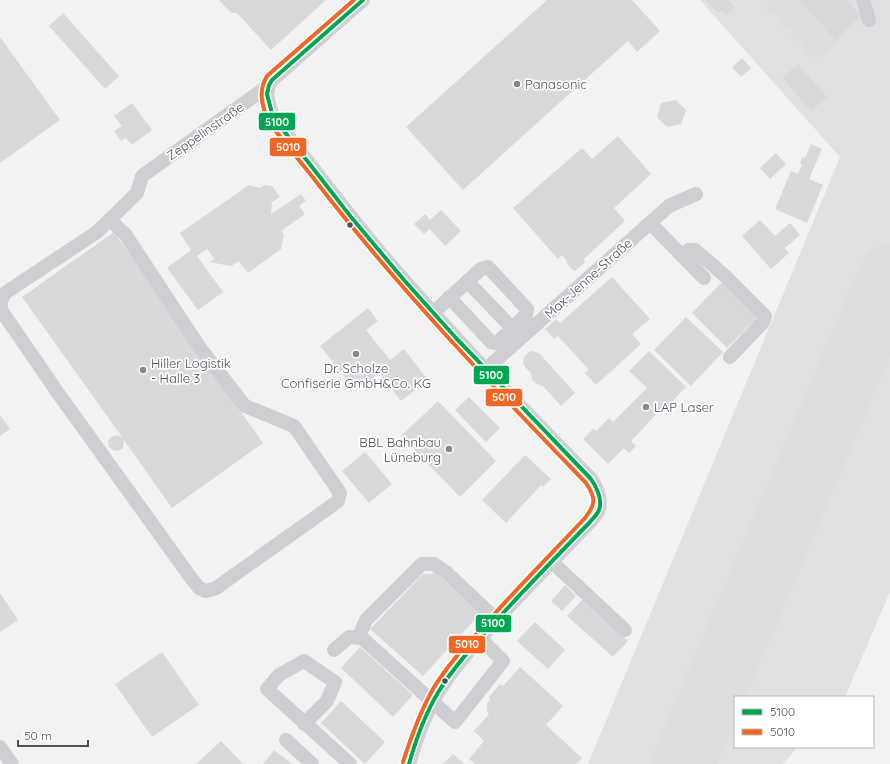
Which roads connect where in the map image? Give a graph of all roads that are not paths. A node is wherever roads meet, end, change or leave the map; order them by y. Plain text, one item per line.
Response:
1 (363, 0) edge
2 (863, 0) edge
3 (869, 20) dead end
4 (268, 86) junction
5 (696, 194) dead end
6 (110, 220) junction
7 (650, 223) junction
8 (683, 256) junction
9 (704, 278) dead end
10 (467, 281) junction
11 (449, 298) junction
12 (433, 313) junction
13 (512, 328) junction
14 (730, 357) dead end
15 (485, 370) junction
16 (552, 562) junction
17 (497, 620) junction
18 (625, 630) dead end
19 (358, 638) junction
20 (480, 638) junction
21 (334, 650) dead end
22 (434, 702) junction
23 (304, 724) junction
24 (286, 740) dead end
25 (0, 747) edge
26 (12, 764) edge
27 (312, 764) edge
28 (350, 764) edge
29 (410, 764) edge

1 - 4 street, Zeppelinstraße
2 - 3 street
4 - 6 street, Zeppelinstraße
4 - 12 street
5 - 7 street, Max-Jenne-Straße
6 - 6 street
7 - 8 street
7 - 15 street, Max-Jenne-Straße
8 - 9 street
8 - 14 street
10 - 11 street
10 - 13 street
10 - 13 street
11 - 12 street
11 - 13 street
12 - 15 street
15 - 16 street
16 - 17 street
16 - 18 street
17 - 19 street
17 - 20 street
19 - 21 street
19 - 22 street
20 - 22 street
20 - 22 street
22 - 29 street
23 - 23 street
23 - 28 street
24 - 27 street
25 - 26 street

